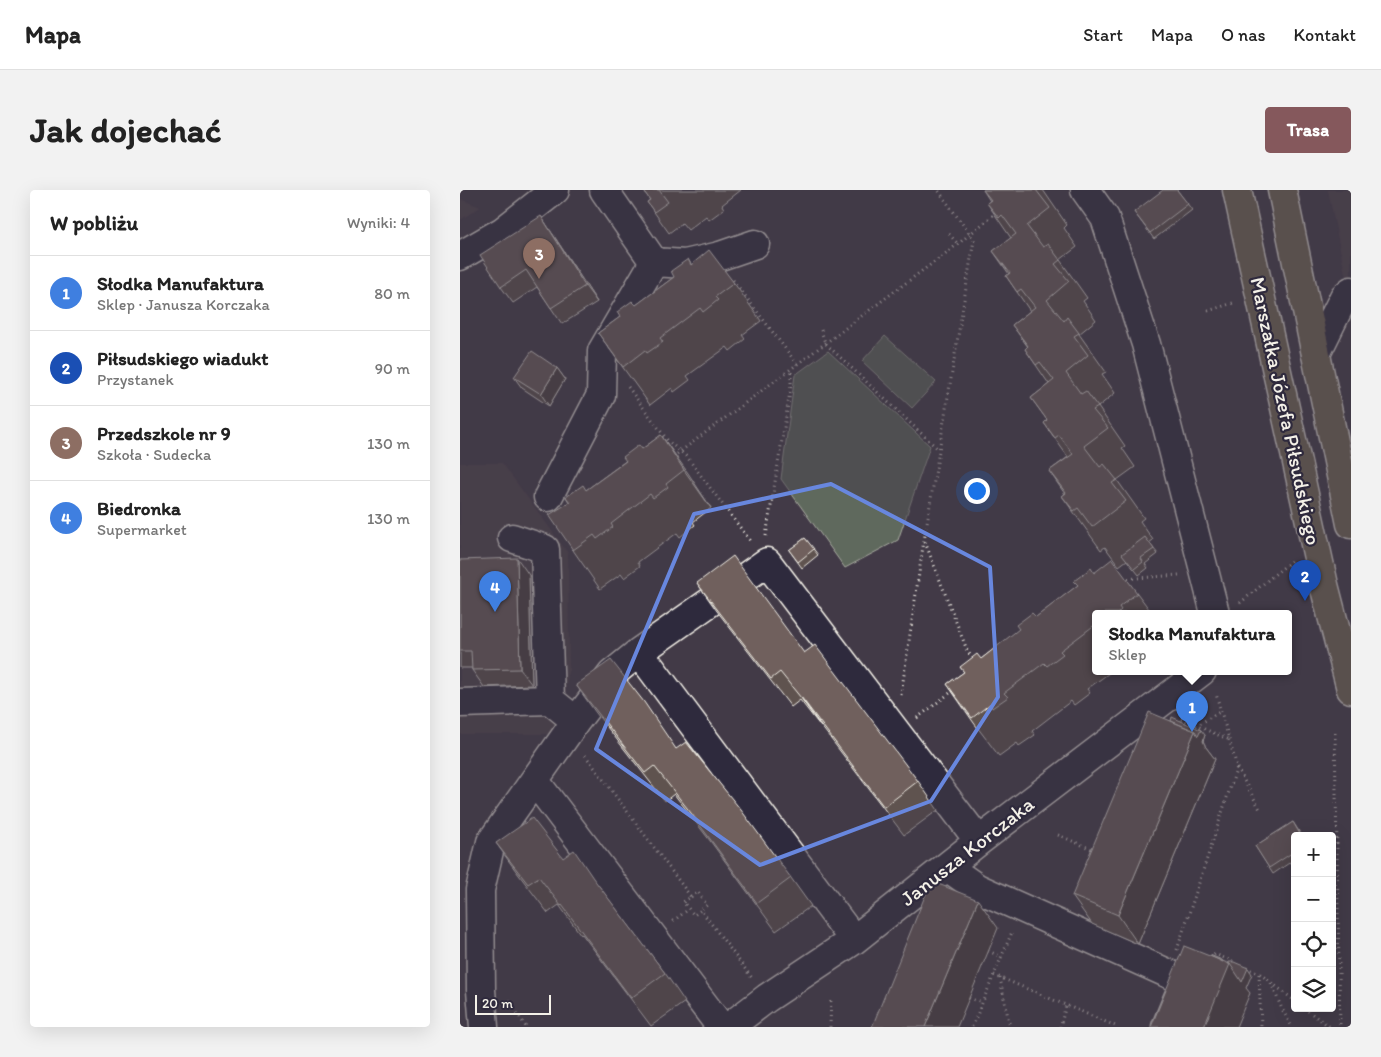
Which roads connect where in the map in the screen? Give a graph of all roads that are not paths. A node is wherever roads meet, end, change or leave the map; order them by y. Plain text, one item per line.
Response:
1 (555, 190) edge
2 (604, 190) edge
3 (1085, 190) edge
4 (1237, 190) edge
5 (1282, 190) edge
6 (755, 244) dead end
7 (460, 256) edge
8 (654, 262) junction
9 (1351, 291) edge
10 (1316, 354) junction
11 (548, 497) dead end
12 (1351, 524) edge
13 (512, 538) dead end
14 (1225, 610) edge
15 (639, 652) junction
16 (1209, 682) edge
17 (1351, 689) edge
18 (550, 700) junction
19 (460, 703) edge
20 (572, 727) junction
21 (535, 781) junction
22 (979, 841) junction
23 (947, 867) junction
24 (854, 940) junction
25 (484, 1027) edge
26 (721, 1027) edge
27 (729, 1027) edge
28 (1166, 1027) edge

1 - 7 street
2 - 8 street
3 - 14 street
4 - 17 main road, Marszałka Józefa Piłsudskiego
5 - 10 main road, Marszałka Józefa Piłsudskiego
6 - 8 street
8 - 11 street
9 - 10 street
10 - 12 main road, Marszałka Józefa Piłsudskiego
13 - 18 street
15 - 20 street
15 - 22 street
15 - 24 street
16 - 22 street, Janusza Korczaka
18 - 19 street
18 - 20 street
20 - 21 street
21 - 25 street
21 - 26 street
22 - 23 street, Janusza Korczaka
23 - 24 street, Janusza Korczaka
23 - 28 street
24 - 27 street, Janusza Korczaka

